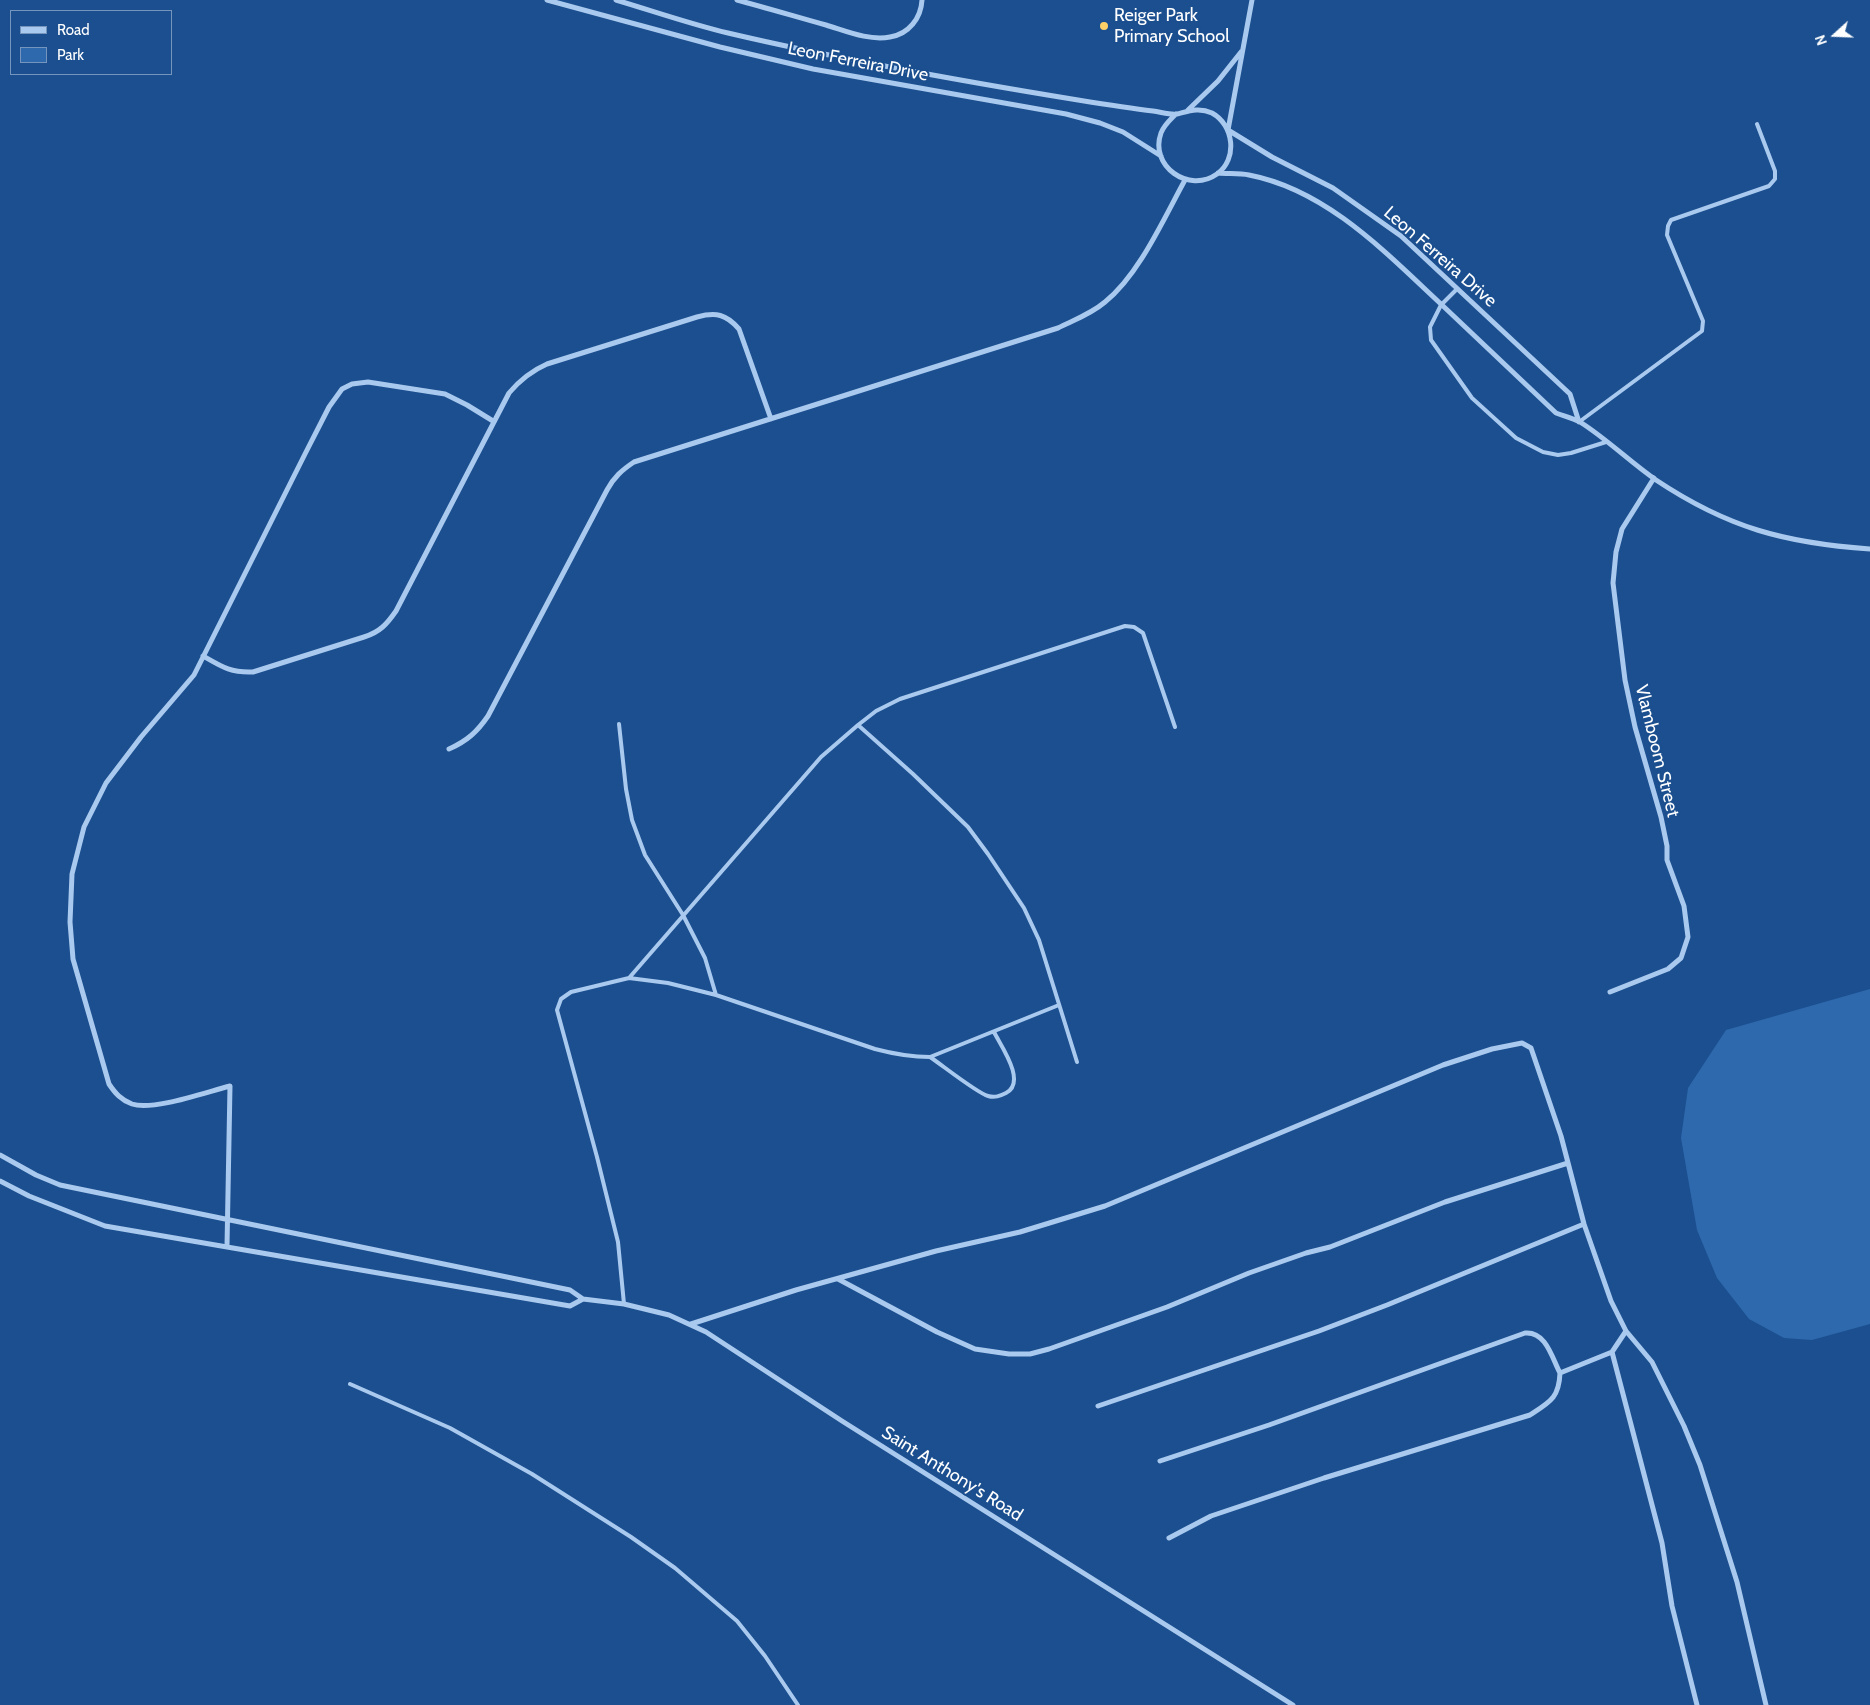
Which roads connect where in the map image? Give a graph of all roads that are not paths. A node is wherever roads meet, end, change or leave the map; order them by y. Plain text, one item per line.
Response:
1 (547, 0) edge
2 (616, 0) edge
3 (737, 0) edge
4 (922, 0) edge
5 (1252, 0) edge
6 (1243, 50) junction
7 (1187, 110) junction
8 (1176, 114) junction
9 (1757, 124) dead end
10 (1228, 130) junction
11 (1161, 156) junction
12 (1218, 173) junction
13 (1185, 180) junction
14 (1457, 289) junction
15 (1441, 305) junction
16 (770, 419) junction
17 (493, 421) junction
18 (1579, 422) junction
19 (1606, 442) junction
20 (1654, 478) junction
21 (1870, 549) edge
22 (203, 656) junction
23 (619, 724) dead end
24 (858, 725) junction
25 (1175, 727) dead end
26 (449, 749) dead end
27 (683, 915) junction
28 (629, 978) junction
29 (1610, 992) dead end
30 (716, 995) junction
31 (1059, 1006) junction
32 (994, 1032) junction
33 (930, 1057) junction
34 (1077, 1062) dead end
35 (0, 1155) edge
36 (1568, 1163) junction
37 (0, 1181) edge
38 (227, 1220) junction
39 (1584, 1224) junction
40 (226, 1246) junction
41 (838, 1279) junction
42 (583, 1299) junction
43 (624, 1304) junction
44 (691, 1324) junction
45 (1626, 1331) junction
46 (1612, 1352) junction
47 (1560, 1373) junction
48 (350, 1384) dead end
49 (1098, 1406) dead end
50 (1160, 1461) dead end
51 (1169, 1538) dead end
52 (798, 1705) edge
53 (1293, 1705) edge
54 (1697, 1705) edge
55 (1766, 1705) edge

1 - 11 street, Leon Ferreira Drive
2 - 8 street, Leon Ferreira Drive
3 - 4 street
5 - 6 street
6 - 7 street
6 - 10 street
7 - 8 street
7 - 10 street
8 - 11 street
9 - 18 lane
10 - 12 street
10 - 14 street, Leon Ferreira Drive
11 - 13 street
12 - 13 street
12 - 15 street, Leon Ferreira Drive
13 - 16 street
14 - 15 lane
14 - 18 street, Leon Ferreira Drive
15 - 18 street, Leon Ferreira Drive
15 - 19 lane
16 - 17 street
16 - 26 street
17 - 22 street
17 - 22 street
18 - 19 street, Leon Ferreira Drive
19 - 20 street, Leon Ferreira Drive
20 - 21 street, Leon Ferreira Drive
20 - 29 street, Vlamboom Street
22 - 38 street
23 - 27 lane
24 - 25 lane
24 - 27 lane
24 - 31 lane
27 - 28 lane
27 - 30 lane
28 - 30 lane
28 - 43 lane
30 - 33 lane
31 - 32 lane
31 - 34 lane
32 - 33 lane
32 - 33 lane
35 - 38 street
36 - 39 street
36 - 41 street
36 - 41 street
37 - 40 street
38 - 40 street
38 - 42 street
39 - 45 street
39 - 49 street
40 - 42 street
41 - 44 street
42 - 43 street, Saint Anthony's Road
43 - 44 street, Saint Anthony's Road
44 - 53 street, Saint Anthony's Road
45 - 46 street
45 - 55 street
46 - 47 street
46 - 54 street
47 - 50 street
47 - 51 street
48 - 52 lane

